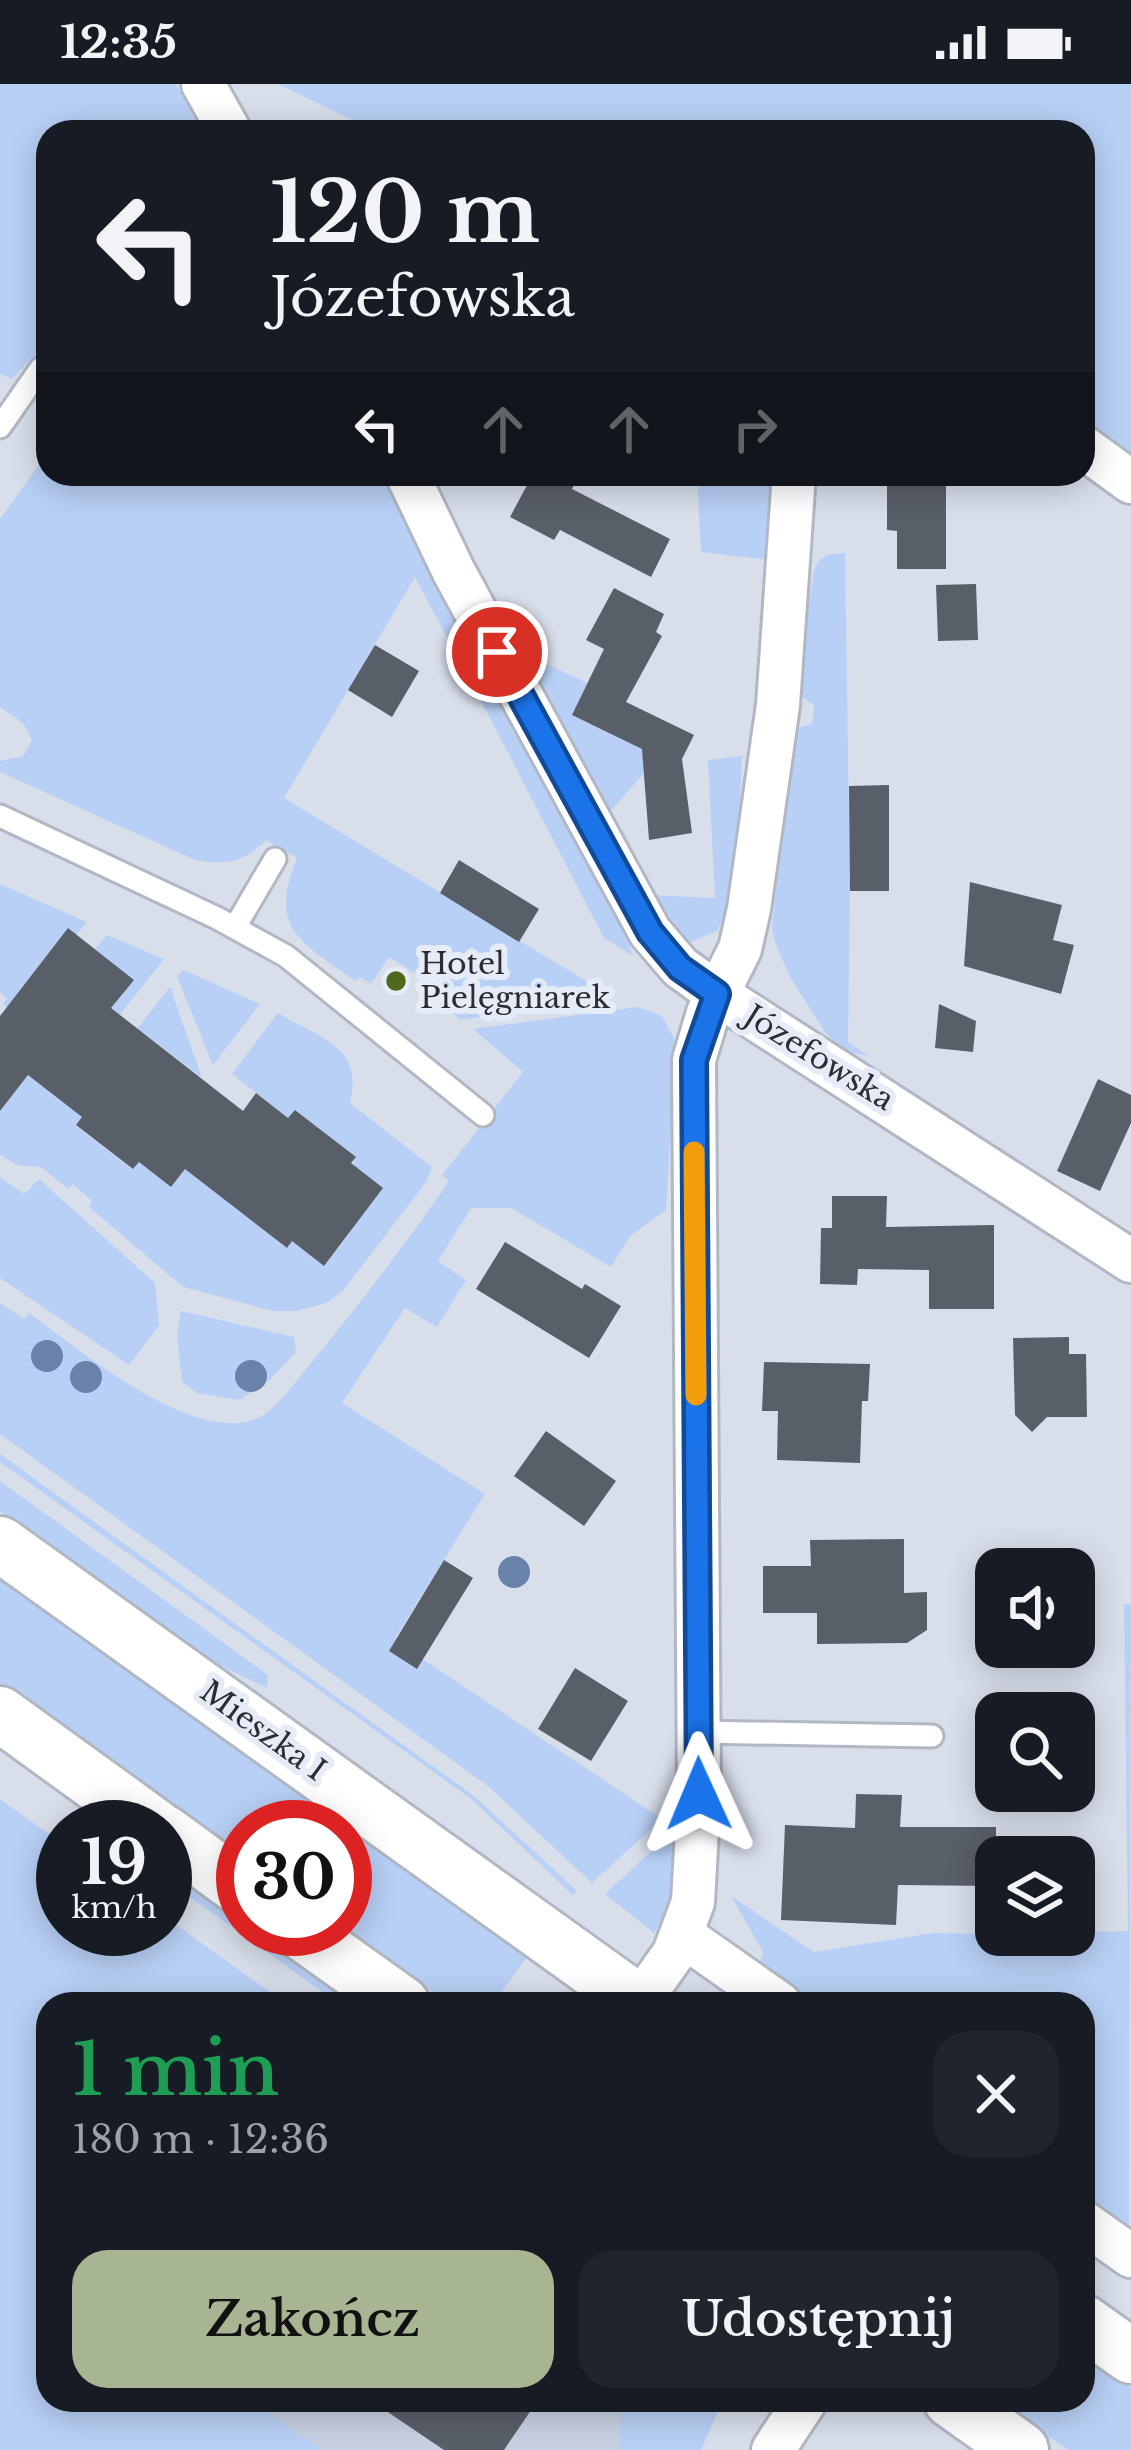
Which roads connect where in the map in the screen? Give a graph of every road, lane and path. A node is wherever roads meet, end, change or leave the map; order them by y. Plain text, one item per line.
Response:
1 (202, 84) edge
2 (223, 120) edge
3 (36, 375) edge
4 (0, 427) edge
5 (1095, 455) edge
6 (1131, 482) edge
7 (413, 486) edge
8 (793, 486) edge
9 (0, 816) edge
10 (274, 860) dead end
11 (235, 927) junction
12 (717, 994) junction
13 (483, 1115) dead end
14 (1131, 1261) edge
15 (0, 1544) edge
16 (0, 1714) edge
17 (698, 1732) junction
18 (932, 1736) dead end
19 (119, 1800) edge
20 (682, 1936) junction
21 (335, 1956) edge
22 (385, 1992) edge
23 (622, 1992) edge
24 (647, 1992) edge
25 (763, 1992) edge
26 (1095, 2230) edge
27 (1131, 2256) edge
28 (1095, 2330) edge
29 (1131, 2356) edge
30 (798, 2412) edge
31 (968, 2412) edge
32 (773, 2450) edge
33 (1021, 2450) edge

1 - 2 street
3 - 4 lane
5 - 6 street
7 - 12 street, Józefowska
8 - 12 street
9 - 11 lane
10 - 11 lane
11 - 13 lane
12 - 14 street, Józefowska
12 - 17 street
15 - 23 street, Mieszka I
16 - 19 street
17 - 18 lane
17 - 20 street
20 - 24 street
20 - 25 street
21 - 22 street
26 - 27 street
28 - 29 street
30 - 32 street
31 - 33 street

